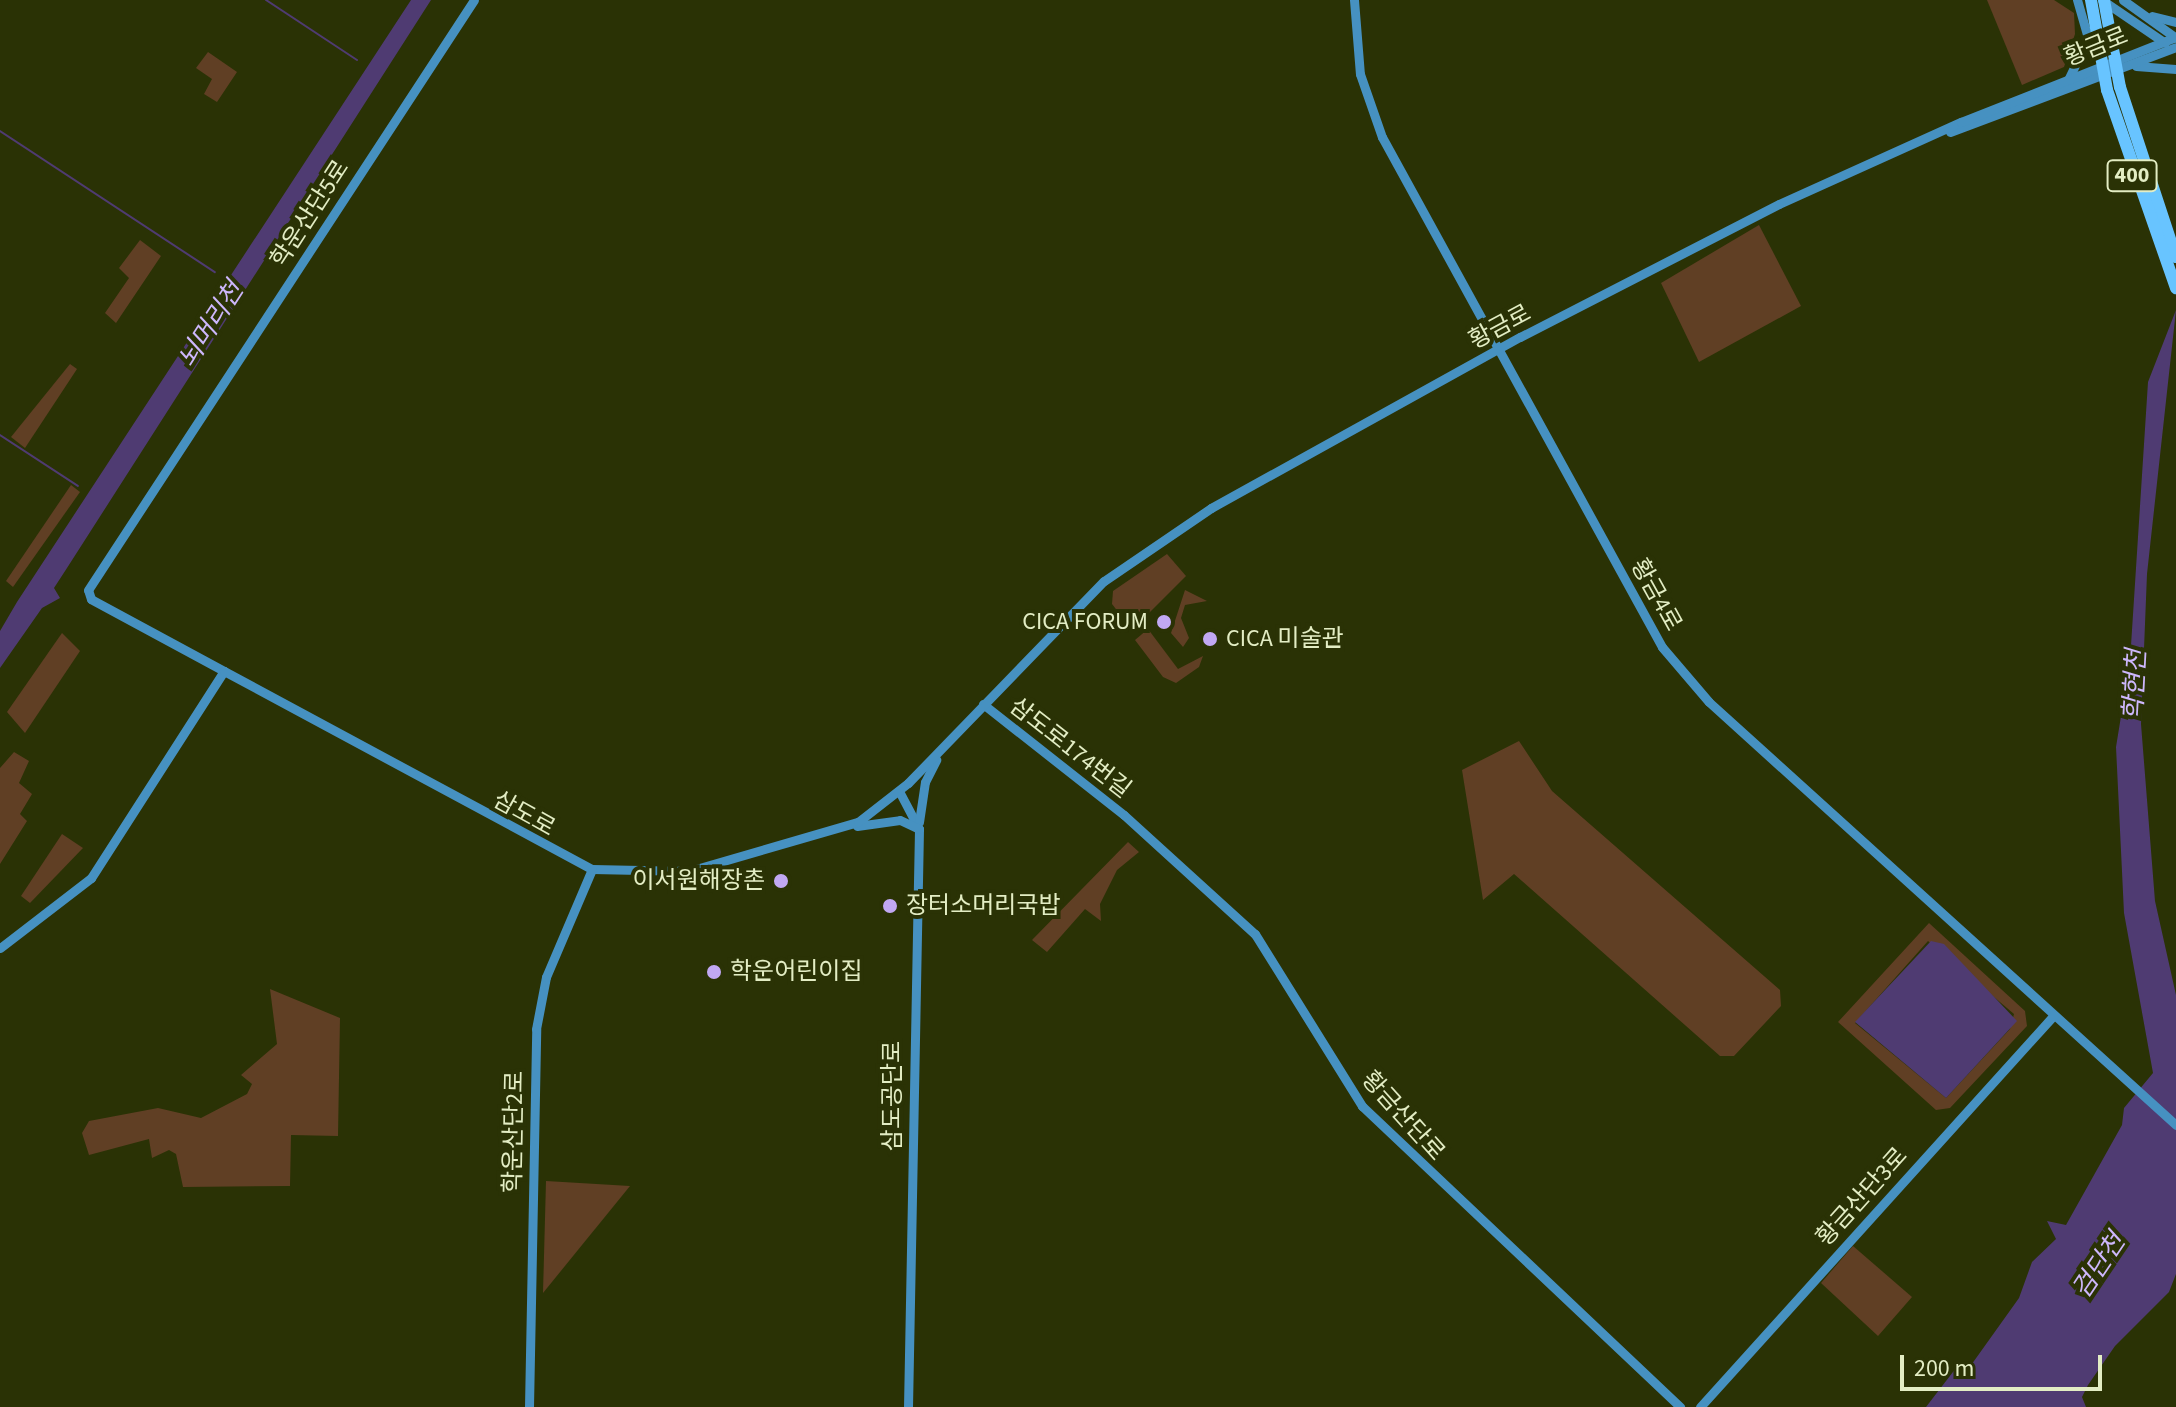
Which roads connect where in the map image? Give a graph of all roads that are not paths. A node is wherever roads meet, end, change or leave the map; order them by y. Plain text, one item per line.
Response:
1 (474, 0) edge
2 (1354, 0) edge
3 (2077, 0) edge
4 (2091, 0) edge
5 (2103, 0) edge
6 (2123, 0) edge
7 (2140, 12) junction
8 (2176, 22) edge
9 (2176, 38) edge
10 (2172, 48) edge
11 (2125, 67) junction
12 (2176, 69) edge
13 (2068, 80) junction
14 (2113, 88) junction
15 (1943, 134) junction
16 (2170, 254) edge
17 (2176, 288) edge
18 (1499, 349) junction
19 (1095, 589) joint
20 (104, 606) joint
21 (224, 671) junction
22 (983, 704) junction
23 (944, 747) junction
24 (899, 791) junction
25 (1132, 823) joint
26 (919, 829) junction
27 (831, 831) junction
28 (592, 869) junction
29 (0, 948) edge
30 (2054, 1015) junction
31 (2176, 1125) edge
32 (529, 1407) edge
33 (908, 1407) edge
34 (1680, 1407) edge
35 (1700, 1407) edge

1 - 20 street, 학운산단5로
2 - 18 street, 황금4로
3 - 13 street
4 - 14 highway, 400, bridge
5 - 10 street
5 - 14 highway, 400, bridge
6 - 7 street
7 - 8 street
7 - 9 street
9 - 10 street, 황금로
10 - 11 street, 황금로
10 - 13 street, 황금로
11 - 12 street
11 - 15 street, 황금로
13 - 15 street, 황금로
14 - 16 highway, 400
15 - 18 street, 황금로
16 - 17 highway, 400
18 - 19 street, 황금로
18 - 30 street, 황금4로
19 - 22 street, 삼도로
20 - 21 street, 삼도로
21 - 28 street, 삼도로
21 - 29 street
22 - 23 street, 삼도로
22 - 25 street, 삼도로174번길
23 - 24 street, 삼도로
23 - 26 street
24 - 26 street, 삼도공단로
24 - 27 street, 삼도로
25 - 34 street, 황금산단로
26 - 27 street
26 - 33 street, 삼도공단로
27 - 28 street, 삼도로
28 - 32 street, 학운산단2로
30 - 31 street, 황금4로
30 - 35 street, 황금산단3로

